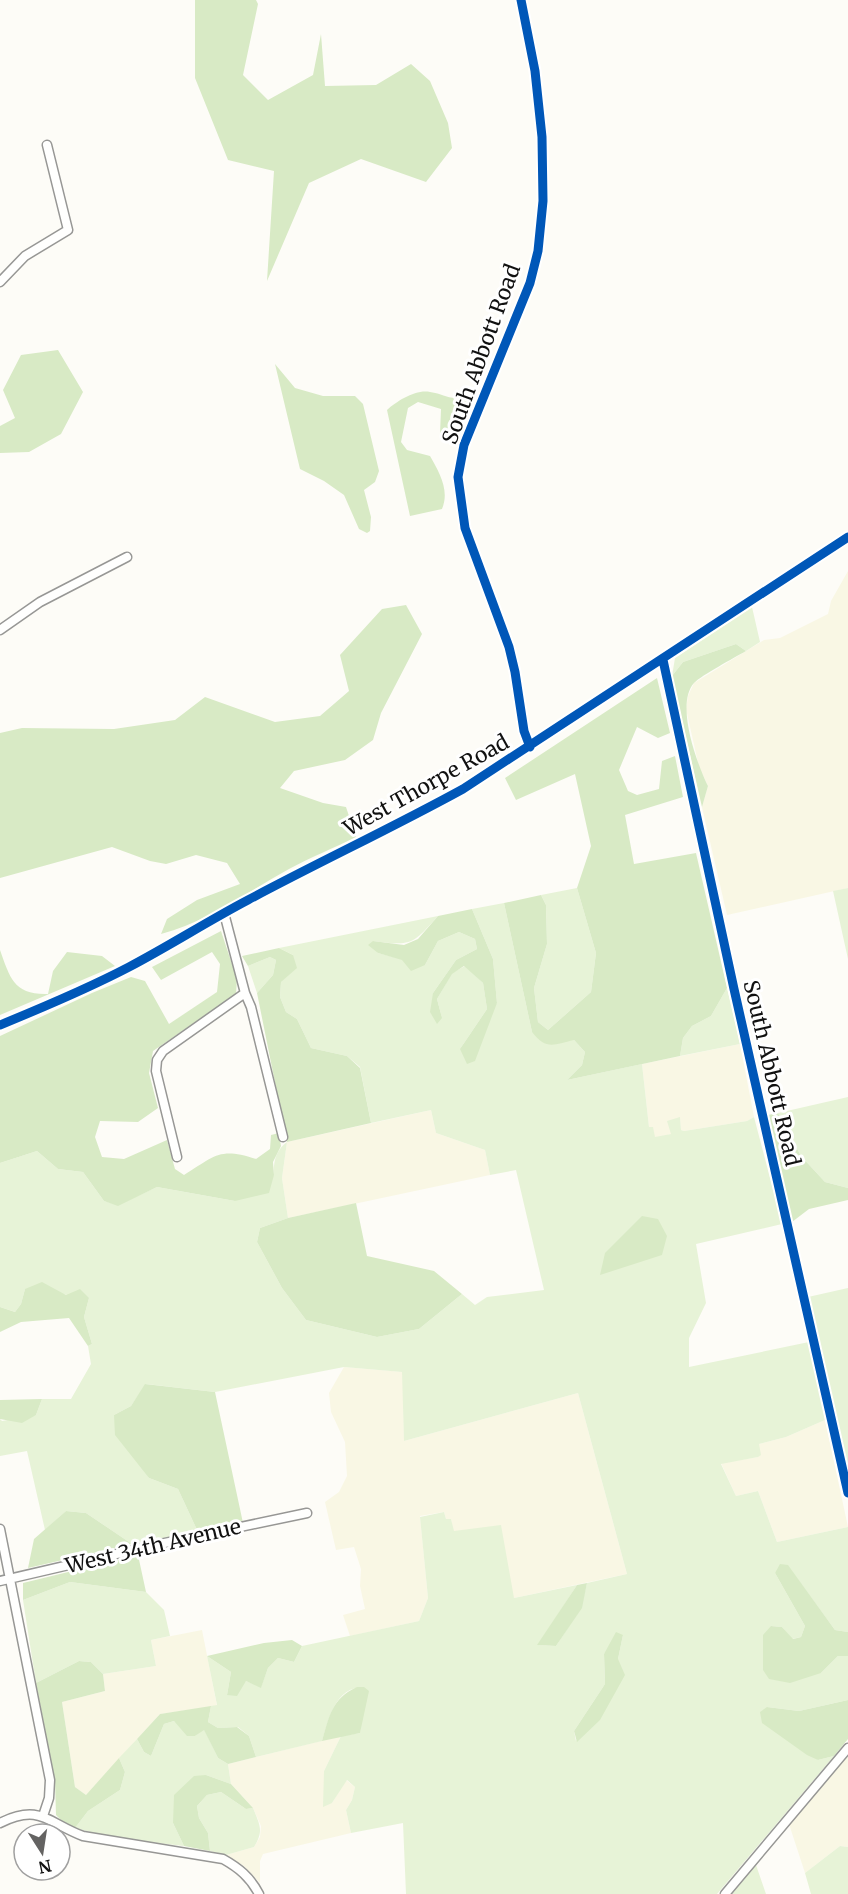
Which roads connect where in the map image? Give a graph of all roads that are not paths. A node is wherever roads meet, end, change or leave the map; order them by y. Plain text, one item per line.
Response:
1 (521, 0) edge
2 (47, 145) dead end
3 (0, 282) edge
4 (848, 537) edge
5 (127, 557) dead end
6 (0, 630) edge
7 (663, 660) junction
8 (530, 747) junction
9 (224, 913) junction
10 (245, 993) junction
11 (0, 1025) edge
12 (283, 1137) dead end
13 (177, 1156) dead end
14 (848, 1493) edge
15 (307, 1513) dead end
16 (0, 1529) edge
17 (10, 1579) junction
18 (0, 1581) edge
19 (848, 1748) edge
20 (43, 1816) junction
21 (0, 1823) edge
22 (259, 1894) edge
23 (725, 1894) edge

1 - 8 street, South Abbott Road
2 - 3 street
4 - 7 street, West Thorpe Road
5 - 6 street
7 - 8 street, West Thorpe Road
7 - 14 street, South Abbott Road
8 - 9 street, West Thorpe Road
9 - 10 street
9 - 11 street, West Thorpe Road
10 - 12 street
10 - 13 street
15 - 17 street, West 34th Avenue
16 - 17 street
17 - 18 street, West 34th Avenue
17 - 20 street
19 - 23 street
20 - 21 street
20 - 22 street

